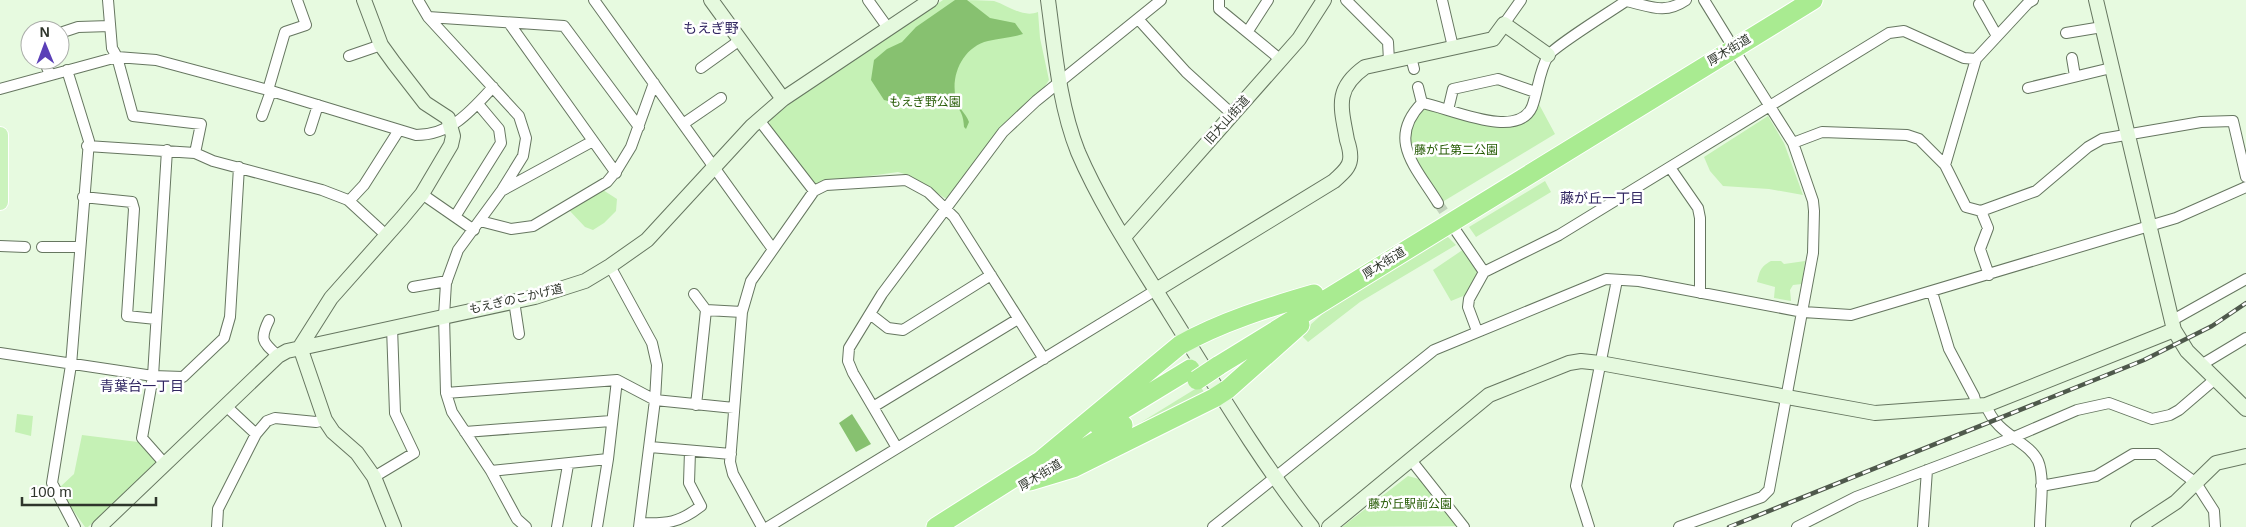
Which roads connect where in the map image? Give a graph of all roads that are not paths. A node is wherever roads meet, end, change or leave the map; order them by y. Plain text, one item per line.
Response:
1 (108, 0) edge
2 (297, 0) edge
3 (364, 0) edge
4 (418, 0) edge
5 (594, 0) edge
6 (711, 0) edge
7 (868, 0) edge
8 (931, 0) edge
9 (1048, 0) edge
10 (1161, 0) edge
11 (1219, 0) edge
12 (1268, 0) edge
13 (1324, 0) edge
14 (1346, 0) edge
15 (1442, 0) edge
16 (1521, 0) edge
17 (1686, 0) edge
18 (1704, 0) edge
19 (1791, 0) edge
20 (1813, 0) edge
21 (1819, 0) edge
22 (2033, 0) edge
23 (2096, 0) edge
24 (1979, 4) dead end
25 (428, 17) junction
26 (1783, 18) junction
27 (1139, 20) junction
28 (509, 23) junction
29 (1504, 24) junction
30 (110, 26) junction
31 (2102, 27) junction
32 (888, 28) junction
33 (70, 30) edge
34 (1248, 31) junction
35 (2066, 33) dead end
36 (1997, 36) junction
37 (740, 40) junction
38 (1730, 43) junction
39 (382, 45) junction
40 (1453, 47) junction
41 (1548, 55) junction
42 (349, 56) dead end
43 (117, 57) junction
44 (2072, 58) dead end
45 (1976, 59) junction
46 (1281, 60) junction
47 (1389, 61) junction
48 (700, 68) dead end
49 (2111, 68) junction
50 (70, 69) edge
51 (48, 70) edge
52 (67, 70) joint
53 (50, 75) junction
54 (2075, 76) junction
55 (654, 84) junction
56 (1060, 84) junction
57 (493, 87) junction
58 (1418, 87) dead end
59 (2028, 88) dead end
60 (0, 90) edge
61 (269, 91) junction
62 (1535, 92) junction
63 (721, 98) dead end
64 (783, 99) junction
65 (1422, 103) junction
66 (478, 104) junction
67 (318, 105) junction
68 (1770, 107) junction
69 (1448, 110) junction
70 (1232, 114) junction
71 (262, 116) dead end
72 (759, 120) junction
73 (683, 124) junction
74 (640, 126) junction
75 (452, 127) junction
76 (310, 130) dead end
77 (399, 130) junction
78 (2127, 134) junction
79 (0, 135) edge
80 (593, 141) junction
81 (1793, 143) junction
82 (88, 146) junction
83 (168, 150) junction
84 (195, 153) junction
85 (1946, 165) junction
86 (239, 167) junction
87 (1671, 168) junction
88 (714, 169) junction
89 (616, 173) junction
90 (2246, 177) edge
91 (2246, 187) edge
92 (502, 190) junction
93 (814, 191) junction
94 (422, 194) junction
95 (83, 197) junction
96 (349, 201) junction
97 (0, 202) edge
98 (1438, 203) tunnel mouth
99 (946, 210) junction
100 (1981, 211) junction
101 (456, 215) junction
102 (477, 225) junction
103 (2149, 226) junction
104 (1456, 231) tunnel mouth
105 (386, 235) junction
106 (1124, 237) junction
107 (0, 246) edge
108 (25, 247) dead end
109 (42, 247) dead end
110 (79, 248) junction
111 (772, 248) junction
112 (610, 266) junction
113 (1484, 272) junction
114 (991, 275) junction
115 (1989, 275) junction
116 (2246, 279) edge
117 (1617, 280) junction
118 (447, 281) junction
119 (413, 287) dead end
120 (1156, 290) junction
121 (1932, 292) junction
122 (1700, 293) junction
123 (694, 294) dead end
124 (1319, 297) junction
125 (514, 301) junction
126 (706, 310) junction
127 (742, 312) junction
128 (1803, 312) junction
129 (870, 314) junction
130 (444, 316) junction
131 (156, 319) junction
132 (1018, 319) junction
133 (265, 323) dead end
134 (2172, 325) junction
135 (392, 327) junction
136 (1477, 331) junction
137 (519, 334) dead end
138 (2246, 338) edge
139 (1188, 341) junction
140 (300, 347) junction
141 (0, 353) edge
142 (278, 356) junction
143 (1044, 359) junction
144 (1600, 363) junction
145 (70, 365) junction
146 (2201, 366) junction
147 (1193, 375) junction
148 (153, 376) junction
149 (617, 380) junction
150 (2214, 380) junction
151 (446, 393) junction
152 (1221, 394) junction
153 (1788, 398) junction
154 (655, 400) junction
155 (696, 404) junction
156 (1981, 406) junction
157 (227, 407) junction
158 (873, 407) junction
159 (734, 408) junction
160 (2246, 409) edge
161 (325, 420) junction
162 (611, 421) junction
163 (465, 432) junction
164 (256, 434) junction
165 (2012, 438) junction
166 (650, 447) junction
167 (897, 448) junction
168 (690, 451) junction
169 (731, 454) junction
170 (2246, 456) edge
171 (608, 459) junction
172 (1411, 460) junction
173 (1040, 461) junction
174 (165, 464) junction
175 (568, 464) junction
176 (1927, 470) junction
177 (491, 471) junction
178 (374, 477) junction
179 (1276, 478) junction
180 (1030, 481) junction
181 (2196, 483) junction
182 (2041, 486) junction
183 (640, 525) edge
184 (75, 527) edge
185 (99, 527) edge
186 (217, 527) edge
187 (394, 527) edge
188 (526, 527) edge
189 (557, 527) edge
190 (597, 527) edge
191 (762, 527) edge
192 (768, 527) edge
193 (936, 527) edge
194 (956, 527) edge
195 (1213, 527) edge
196 (1312, 527) edge
197 (1329, 527) edge
198 (1464, 527) edge
199 (1589, 527) edge
200 (1679, 527) edge
201 (1797, 527) edge
202 (1923, 527) edge
203 (2040, 527) edge
204 (2138, 527) edge
205 (2215, 527) edge

1 - 30 street
2 - 61 street
3 - 39 street
4 - 25 street
5 - 55 street
6 - 37 street
7 - 32 street
8 - 32 street, もえぎのこかげ道
9 - 56 street
10 - 27 street
11 - 34 street
12 - 34 street
13 - 46 street, 旧大山街道
14 - 47 street
15 - 40 street
16 - 29 street
17 - 41 street
18 - 38 street
19 - 38 highway, 厚木街道
20 - 26 highway, 厚木街道
21 - 26 highway
22 - 36 street
23 - 31 street
24 - 36 street
25 - 28 street
25 - 57 street
26 - 38 highway, 厚木街道
27 - 56 street
27 - 70 street
28 - 74 street
28 - 80 street
29 - 40 street
29 - 41 street
30 - 33 street
30 - 43 street
31 - 35 street
31 - 49 street
32 - 64 street, もえぎのこかげ道
34 - 46 street
36 - 45 street
37 - 48 street
37 - 64 street
38 - 68 street
38 - 124 highway, 厚木街道
39 - 42 street
39 - 75 street
40 - 47 street
41 - 62 street
43 - 50 street
43 - 61 street
43 - 84 street
44 - 54 street
45 - 68 street
45 - 85 street
46 - 70 street, 旧大山街道
47 - 120 street
49 - 54 street
49 - 78 street
51 - 53 street
52 - 53 street
52 - 82 street
53 - 60 street
54 - 59 street
55 - 73 street
55 - 74 street
56 - 99 street
56 - 106 street
57 - 66 street
57 - 92 street
58 - 65 street
61 - 67 street
61 - 71 street
62 - 69 street
62 - 69 street
63 - 73 street
64 - 72 street, もえぎのこかげ道
65 - 69 street
65 - 98 street
66 - 75 street
66 - 101 street
67 - 76 street
67 - 77 street
68 - 81 street
68 - 87 street
70 - 106 street, 旧大山街道
72 - 88 street, もえぎのこかげ道
72 - 93 street
73 - 88 street
74 - 89 street
75 - 77 street
75 - 94 street
77 - 96 street
78 - 90 street
78 - 100 street
78 - 103 street
79 - 97 main road
80 - 89 street
80 - 92 street
81 - 85 street
81 - 128 street
82 - 83 street
82 - 95 street
83 - 84 street
83 - 131 street
84 - 86 street
85 - 100 street
86 - 96 street
86 - 148 street
87 - 113 street
87 - 122 street
88 - 111 street
88 - 112 street, もえぎのこかげ道
89 - 102 street
91 - 103 street
92 - 102 street
93 - 99 street
93 - 111 street
94 - 101 street
94 - 105 street
95 - 110 street
95 - 131 street
96 - 105 street
99 - 114 street
99 - 129 street
100 - 115 street
101 - 102 street
102 - 118 street
103 - 115 street
103 - 134 street
104 - 113 street
105 - 140 street
106 - 120 street
107 - 108 street
109 - 110 street
110 - 145 street
111 - 127 street
112 - 125 street, もえぎのこかげ道
112 - 154 street
113 - 136 street
114 - 129 street
114 - 132 street
115 - 121 street
116 - 134 street
117 - 122 street
117 - 136 street
117 - 144 street
118 - 119 street
118 - 130 street
120 - 139 street
120 - 143 street
121 - 128 street
121 - 156 street
122 - 128 street
123 - 126 street
124 - 139 highway
124 - 147 highway, 厚木街道, bridge
124 - 152 highway
125 - 130 street, もえぎのこかげ道
125 - 137 street
126 - 127 street
126 - 155 street
127 - 159 street
128 - 153 street
129 - 158 street
130 - 135 street, もえぎのこかげ道
130 - 151 street
131 - 148 street
132 - 143 street
132 - 158 street
133 - 142 street
134 - 146 street
134 - 156 street
135 - 140 street, もえぎのこかげ道
135 - 178 street
136 - 179 street
138 - 146 street
139 - 152 street
139 - 173 highway
140 - 142 street, もえぎのこかげ道
140 - 161 street
141 - 145 street
142 - 157 street
143 - 167 street
144 - 153 street
144 - 172 street
144 - 199 street
145 - 148 street
145 - 184 street
146 - 150 street
147 - 173 highway, 厚木街道
147 - 180 highway, 厚木街道
148 - 174 street
149 - 151 street
149 - 154 street
149 - 162 street
150 - 160 street
150 - 165 street
151 - 163 street
152 - 179 street
152 - 180 highway
153 - 156 street
153 - 200 street
154 - 155 street
154 - 166 street
155 - 159 street
156 - 165 street
157 - 164 street
157 - 174 street
158 - 167 street
159 - 169 street
161 - 164 street
161 - 178 street
162 - 163 street
162 - 171 street
163 - 177 street
164 - 186 street
165 - 176 street
165 - 182 street
166 - 168 street
166 - 183 street
167 - 192 street
168 - 169 street
168 - 183 street
169 - 191 street
170 - 181 street
171 - 175 street
171 - 190 street
172 - 197 street
172 - 198 street
173 - 193 highway, 厚木街道
174 - 185 street
175 - 177 street
175 - 189 street
176 - 201 street
176 - 202 street
177 - 188 street
178 - 187 street
179 - 195 street
179 - 196 street
180 - 194 highway, 厚木街道
181 - 182 street
181 - 204 street
181 - 205 street
182 - 203 street

